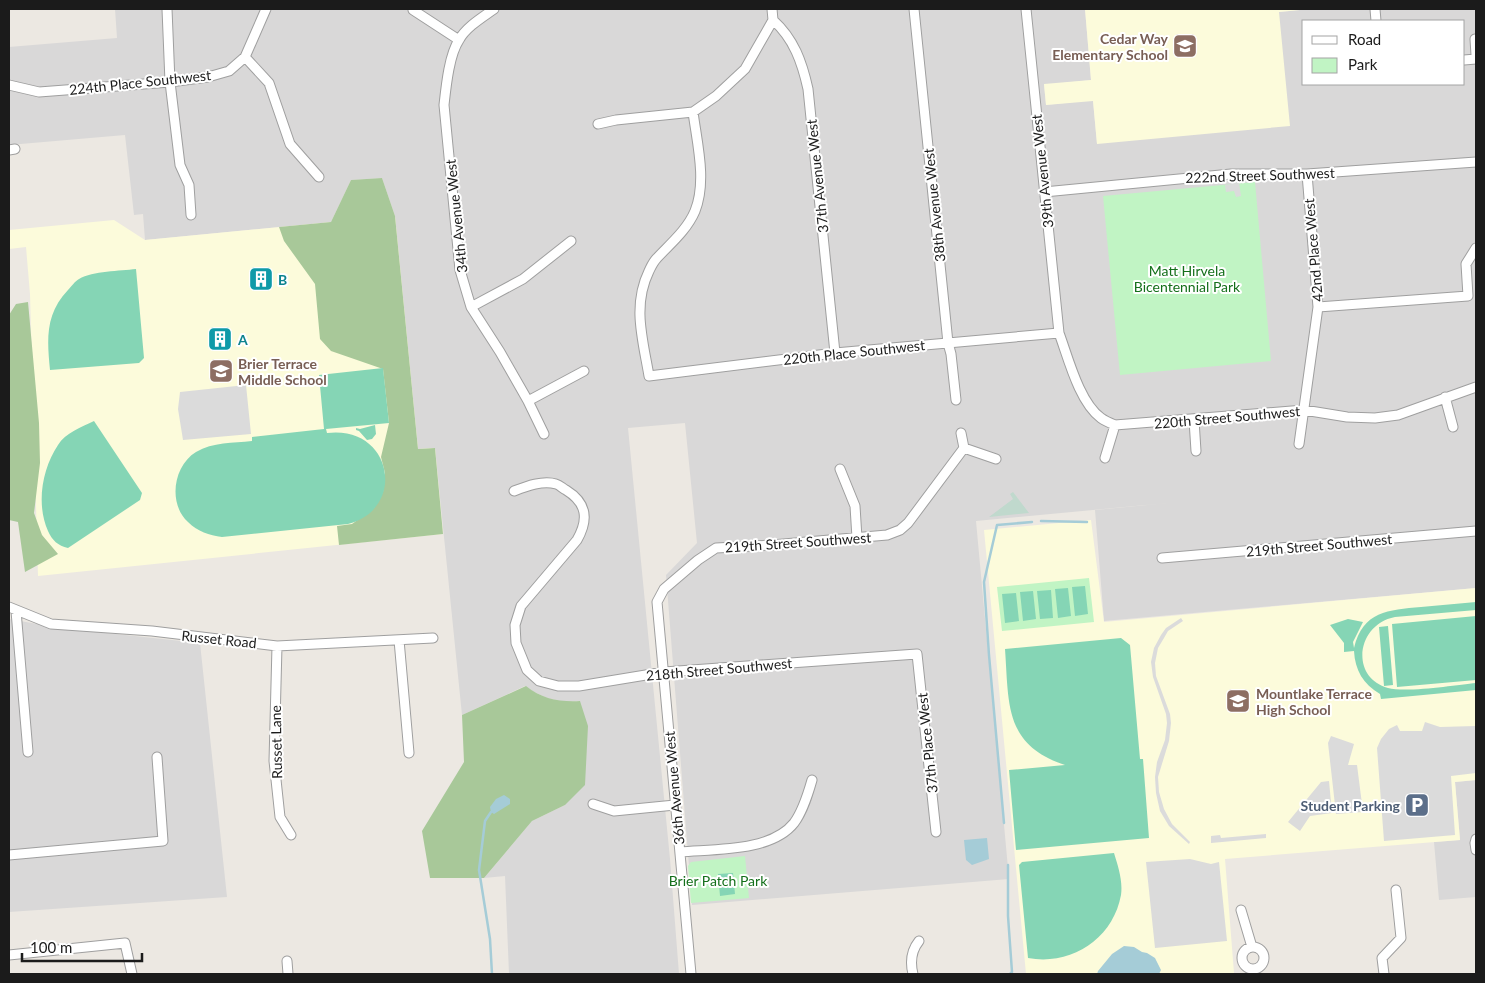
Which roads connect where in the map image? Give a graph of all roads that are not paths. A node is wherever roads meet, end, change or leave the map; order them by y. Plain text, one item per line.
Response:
1 (167, 9) edge
2 (266, 9) edge
3 (494, 9) edge
4 (772, 9) edge
5 (914, 9) edge
6 (1026, 9) edge
7 (413, 10) dead end
8 (773, 20) junction
9 (1475, 39) edge
10 (459, 40) junction
11 (1476, 55) edge
12 (245, 57) junction
13 (170, 82) junction
14 (9, 85) edge
15 (693, 112) junction
16 (598, 124) dead end
17 (1476, 162) edge
18 (1307, 174) junction
19 (319, 177) dead end
20 (1044, 192) junction
21 (191, 215) dead end
22 (571, 241) dead end
23 (1476, 248) edge
24 (471, 307) junction
25 (1318, 307) junction
26 (1059, 333) junction
27 (948, 343) junction
28 (835, 354) junction
29 (584, 371) dead end
30 (1476, 387) edge
31 (1445, 397) junction
32 (956, 400) dead end
33 (528, 401) junction
34 (1304, 410) junction
35 (1194, 420) junction
36 (1115, 426) junction
37 (1453, 427) dead end
38 (961, 433) dead end
39 (544, 434) dead end
40 (1299, 444) dead end
41 (964, 448) junction
42 (1196, 451) dead end
43 (996, 458) dead end
44 (1105, 458) dead end
45 (840, 469) dead end
46 (514, 491) dead end
47 (1476, 531) edge
48 (858, 538) junction
49 (1162, 558) dead end
50 (657, 602) joint
51 (12, 609) edge
52 (433, 638) dead end
53 (399, 640) junction
54 (277, 646) junction
55 (917, 654) joint
56 (664, 672) junction
57 (28, 752) dead end
58 (408, 753) dead end
59 (157, 757) dead end
60 (812, 780) dead end
61 (593, 804) dead end
62 (675, 805) junction
63 (936, 832) dead end
64 (292, 835) dead end
65 (1476, 839) edge
66 (1476, 850) edge
67 (680, 852) junction
68 (9, 855) edge
69 (1396, 890) dead end
70 (1241, 910) dead end
71 (919, 941) dead end
72 (1252, 947) junction
73 (9, 955) edge
74 (287, 961) dead end
75 (1248, 972) edge
76 (132, 974) edge
77 (288, 974) edge
78 (691, 974) edge
79 (913, 974) edge
80 (1384, 974) edge

1 - 13 street
2 - 12 street
3 - 10 street
4 - 8 street
5 - 27 street, 38th Avenue West
6 - 20 street, 39th Avenue West
7 - 10 street
8 - 15 street
8 - 28 street, 37th Avenue West
9 - 11 street
10 - 24 street, 34th Avenue West
12 - 13 street, 224th Place Southwest
12 - 19 street
13 - 14 street, 224th Place Southwest
13 - 21 street
15 - 16 street
15 - 28 street, 220th Place Southwest
17 - 18 street, 222nd Street Southwest
18 - 20 street, 222nd Street Southwest
18 - 25 street, 42nd Place West
20 - 26 street, 39th Avenue West
22 - 24 street
23 - 25 street
24 - 33 street, 34th Avenue West
25 - 34 street, 42nd Place West
26 - 27 street, 220th Place Southwest
26 - 36 street
27 - 28 street, 220th Place Southwest
27 - 32 street, 38th Avenue West
29 - 33 street
30 - 31 street, 220th Street Southwest
31 - 34 street, 220th Street Southwest
31 - 37 street
33 - 39 street, 34th Avenue West
34 - 35 street, 220th Street Southwest
34 - 40 street, 42nd Place West
35 - 36 street, 220th Street Southwest
35 - 42 street
36 - 44 street
38 - 41 street
41 - 43 street
41 - 48 street, 219th Street Southwest
45 - 48 street
46 - 56 street, 218th Street Southwest
47 - 49 street, 219th Street Southwest
48 - 50 street, 219th Street Southwest
50 - 56 street, 36th Avenue West
51 - 54 street, Russet Road
51 - 57 street
52 - 53 street, Russet Road
53 - 54 street, Russet Road
53 - 58 street
54 - 64 street, Russet Lane
55 - 56 street, 218th Street Southwest
55 - 63 street, 37th Place West
56 - 62 street, 36th Avenue West
59 - 68 street
60 - 67 street
61 - 62 street
62 - 67 street, 36th Avenue West
65 - 66 street
67 - 78 street, 36th Avenue West
69 - 80 street
70 - 72 street
71 - 79 street
72 - 75 street
72 - 75 street
73 - 76 street
74 - 77 street

